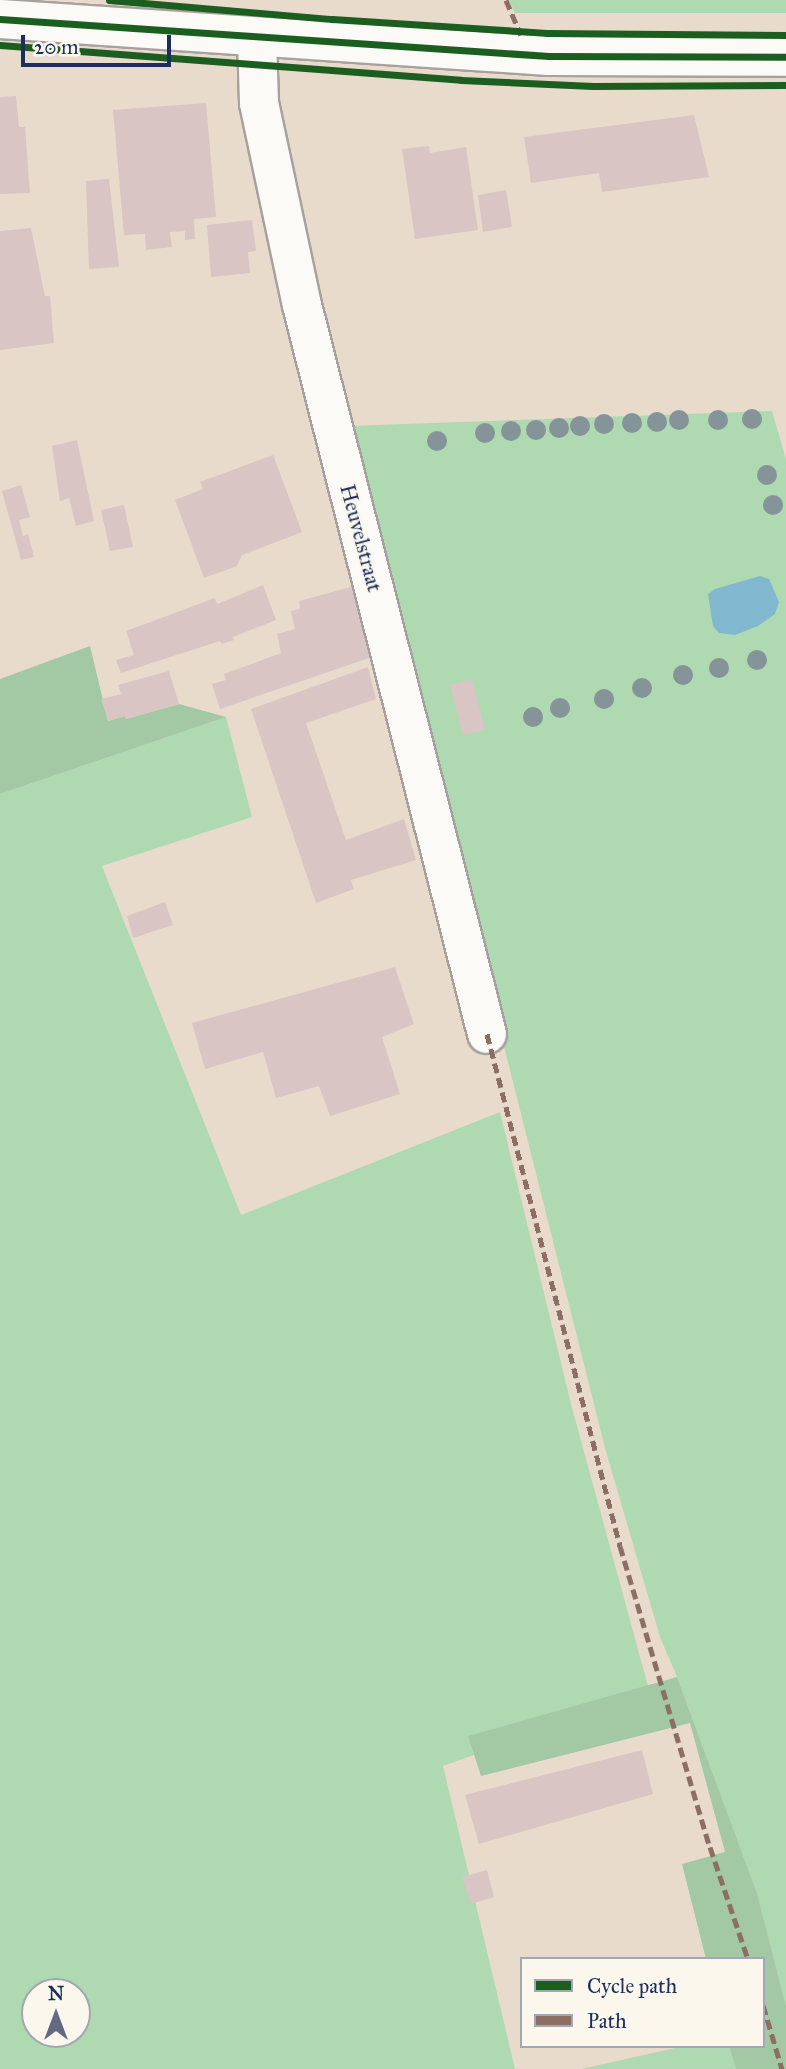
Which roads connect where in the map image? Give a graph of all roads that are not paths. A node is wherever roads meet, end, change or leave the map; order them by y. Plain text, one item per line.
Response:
1 (0, 19) edge
2 (257, 39) junction
3 (786, 57) edge
4 (487, 1034) dead end

1 - 2 street
2 - 3 street
2 - 4 street, Heuvelstraat

